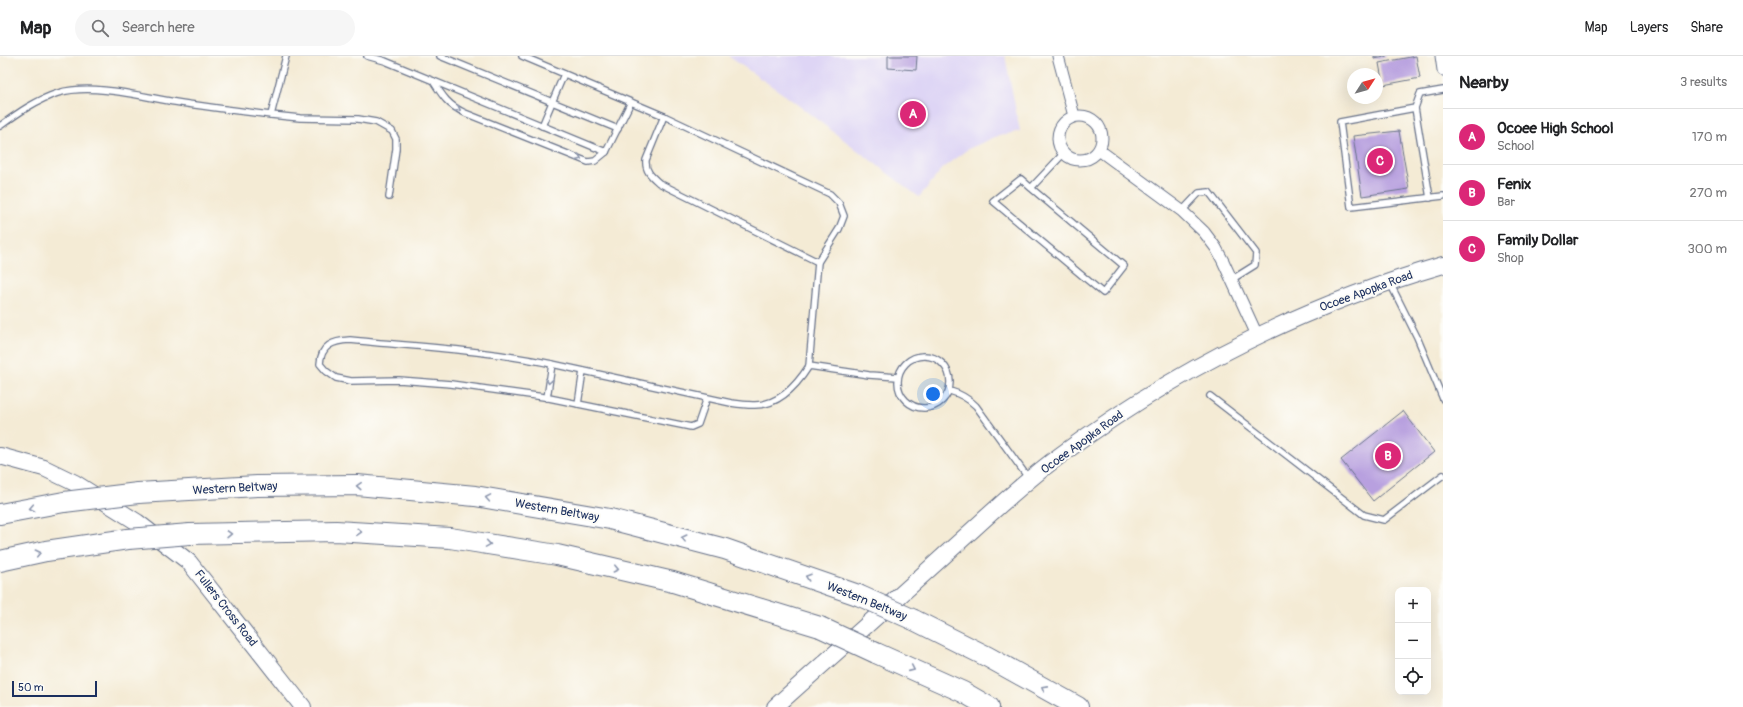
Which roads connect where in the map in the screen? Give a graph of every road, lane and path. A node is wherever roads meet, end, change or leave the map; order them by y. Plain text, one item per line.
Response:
1 (286, 56) edge
2 (367, 56) edge
3 (440, 56) edge
4 (522, 56) edge
5 (1058, 56) edge
6 (1441, 56) edge
7 (1443, 70) edge
8 (564, 74) junction
9 (432, 81) junction
10 (1443, 90) edge
11 (552, 102) junction
12 (631, 102) junction
13 (1416, 108) junction
14 (271, 116) junction
15 (664, 116) junction
16 (1074, 116) junction
17 (0, 126) edge
18 (542, 126) junction
19 (618, 129) junction
20 (1099, 150) junction
21 (606, 152) junction
22 (1064, 153) junction
23 (1031, 188) junction
24 (1443, 196) edge
25 (389, 197) dead end
26 (1430, 198) junction
27 (1182, 211) junction
28 (818, 262) junction
29 (1443, 264) edge
30 (1231, 280) junction
31 (1389, 281) junction
32 (1258, 335) junction
33 (552, 364) junction
34 (809, 366) junction
35 (583, 371) junction
36 (898, 377) junction
37 (950, 392) junction
38 (1210, 396) dead end
39 (547, 398) junction
40 (707, 398) junction
41 (1443, 399) edge
42 (578, 404) junction
43 (0, 456) edge
44 (1443, 475) edge
45 (1030, 481) junction
46 (0, 514) edge
47 (0, 561) edge
48 (303, 707) edge
49 (776, 707) edge
50 (989, 707) edge
51 (1078, 707) edge

1 - 14 lane
2 - 9 lane
3 - 11 lane
4 - 8 lane
5 - 16 street
6 - 7 street
8 - 11 lane
8 - 12 lane
9 - 18 lane
9 -> 21 lane
10 - 13 lane
11 - 18 lane
11 - 19 lane
12 - 15 lane
12 - 19 lane
13 - 26 lane
13 - 26 lane
14 - 17 lane
14 - 25 lane
15 - 28 lane
15 - 28 lane
16 - 20 street
16 - 22 street
18 - 21 lane
19 - 21 lane
20 - 22 street
20 - 27 street
22 - 23 lane
23 - 23 lane
24 - 26 lane
27 - 30 street
27 - 30 lane
28 - 34 lane
29 - 31 main road, Ocoee Apopka Road
30 - 32 street
31 - 32 main road, Ocoee Apopka Road
31 - 41 lane
32 - 45 main road, Ocoee Apopka Road
33 - 35 lane
33 -> 39 lane
33 - 39 lane
34 - 36 lane
34 - 40 lane
35 - 40 lane
35 - 42 lane
36 - 37 lane
36 - 37 lane
37 - 45 lane
38 - 44 lane
39 - 42 lane
40 - 42 lane
43 - 48 main road, Fullers Cross Road
45 - 49 main road, Ocoee Apopka Road
51 -> 46 highway, Western Beltway, bridge
47 -> 50 highway, bridge

